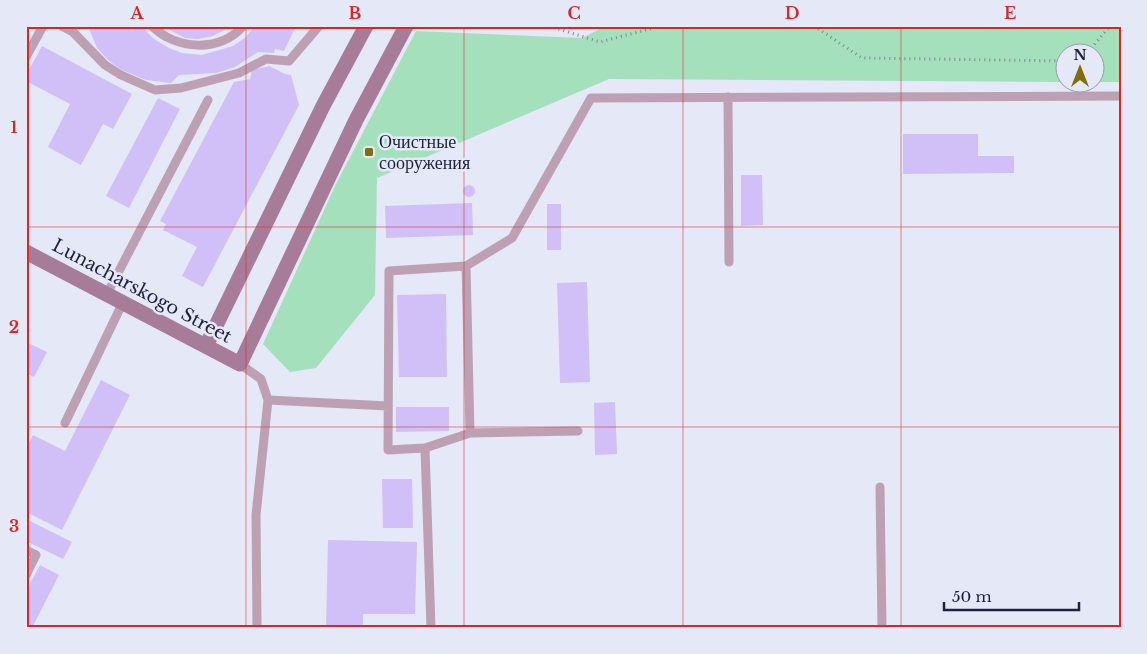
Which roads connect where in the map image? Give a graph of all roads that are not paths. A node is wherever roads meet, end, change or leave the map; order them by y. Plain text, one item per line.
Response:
1 (44, 26) edge
2 (62, 26) edge
3 (152, 26) edge
4 (243, 26) edge
5 (319, 26) edge
6 (366, 26) edge
7 (406, 26) edge
8 (26, 57) edge
9 (1121, 96) edge
10 (728, 98) junction
11 (208, 100) dead end
12 (26, 252) edge
13 (729, 262) dead end
14 (466, 266) junction
15 (107, 294) junction
16 (122, 302) junction
17 (206, 346) junction
18 (240, 364) junction
19 (268, 400) junction
20 (388, 406) junction
21 (65, 423) dead end
22 (578, 431) dead end
23 (470, 433) junction
24 (426, 448) junction
25 (880, 487) dead end
26 (26, 550) edge
27 (26, 575) edge
28 (257, 628) edge
29 (431, 628) edge
30 (882, 628) edge

1 - 8 lane
2 - 5 lane
3 - 4 lane
6 - 17 main road
7 - 18 main road
9 - 10 lane
10 - 13 lane
10 - 14 lane
11 - 15 lane
12 - 15 main road, Lunacharskogo Street
14 - 20 lane
14 - 23 lane
15 - 16 main road, Lunacharskogo Street
16 - 17 main road, Lunacharskogo Street
16 - 21 lane
17 - 18 main road, Lunacharskogo Street
18 - 19 lane
19 - 20 lane
19 - 28 lane
20 - 24 lane
22 - 23 lane
23 - 24 lane
24 - 29 lane
25 - 30 lane
26 - 27 lane

